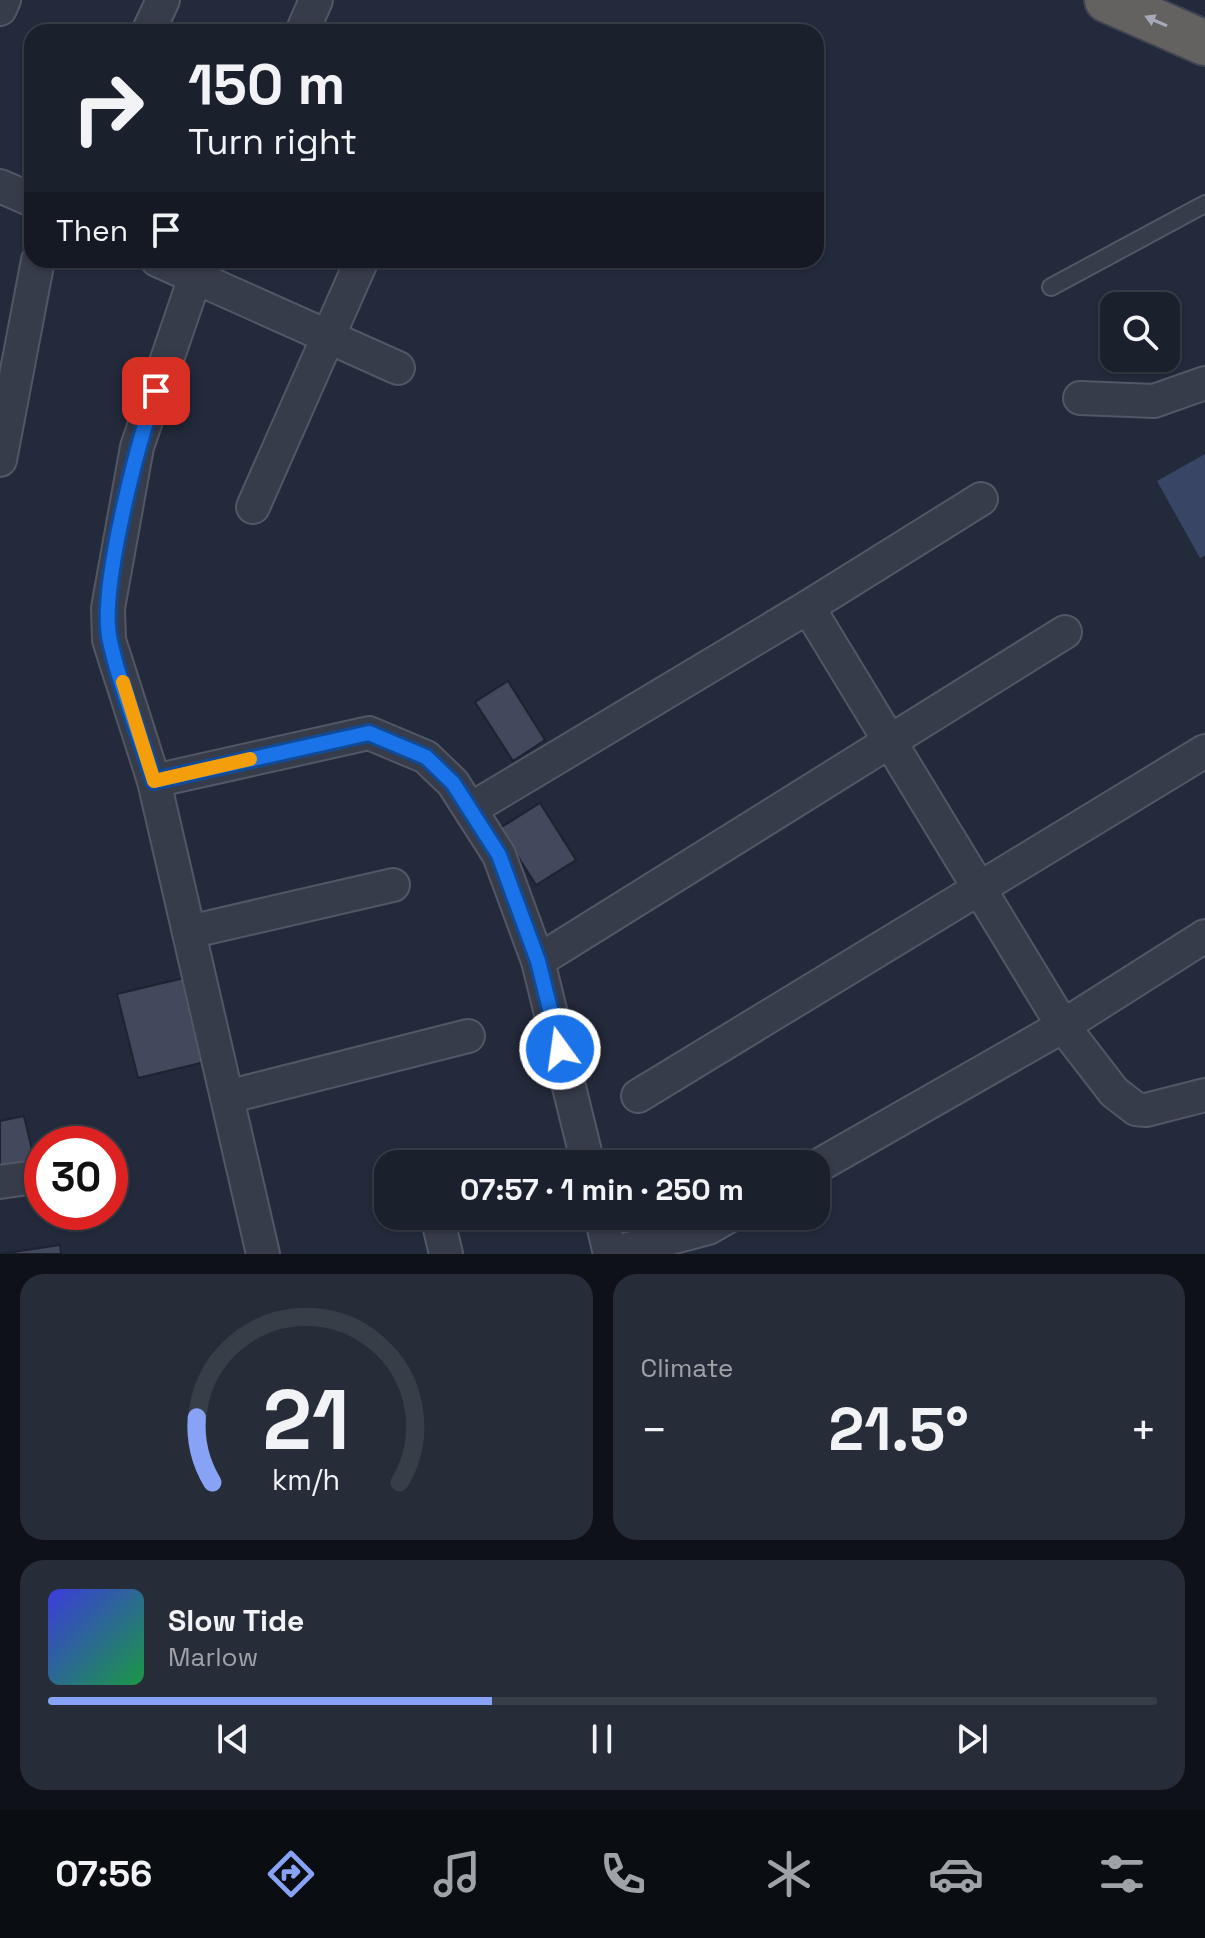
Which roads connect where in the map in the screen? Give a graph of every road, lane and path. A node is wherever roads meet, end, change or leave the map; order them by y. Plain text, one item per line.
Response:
1 (4, 0) edge
2 (163, 0) edge
3 (316, 0) edge
4 (1107, 0) edge
5 (0, 9) edge
6 (152, 24) edge
7 (306, 24) edge
8 (1205, 43) edge
9 (0, 186) edge
10 (24, 196) edge
11 (1205, 204) edge
12 (36, 268) edge
13 (358, 268) edge
14 (197, 270) edge
15 (1051, 287) dead end
16 (326, 337) junction
17 (398, 368) dead end
18 (1205, 383) edge
19 (1080, 398) dead end
20 (0, 460) edge
21 (981, 499) dead end
22 (253, 507) dead end
23 (808, 607) junction
24 (1065, 632) dead end
25 (889, 740) junction
26 (1205, 751) edge
27 (154, 781) junction
28 (471, 809) junction
29 (393, 885) dead end
30 (981, 886) junction
31 (189, 932) junction
32 (1205, 936) edge
33 (538, 961) junction
34 (1063, 1026) junction
35 (468, 1036) dead end
36 (1205, 1095) edge
37 (638, 1096) dead end
38 (227, 1097) junction
39 (585, 1150) edge
40 (830, 1159) edge
41 (24, 1179) edge
42 (0, 1182) edge
43 (440, 1230) edge
44 (604, 1230) edge
45 (700, 1230) edge
46 (263, 1254) edge
47 (446, 1254) edge
48 (610, 1254) edge

1 - 5 street
2 - 6 street
3 - 7 street
8 -> 4 highway
9 - 10 street
11 - 15 lane
12 - 20 street
13 - 16 street
14 - 16 street
14 - 27 street
16 - 17 street
16 - 22 street
18 - 19 street
21 - 23 street
23 - 25 street
23 - 28 street
24 - 25 street
25 - 30 street
25 - 33 street
26 - 30 street
27 - 28 street
27 - 31 street
28 - 33 street
29 - 31 street
30 - 34 street
30 - 37 street
31 - 38 street
32 - 34 street
33 - 39 street
34 - 36 street
34 - 40 street
35 - 38 street
38 - 46 street
41 - 42 street
43 - 47 street
44 - 48 street
45 - 48 street

